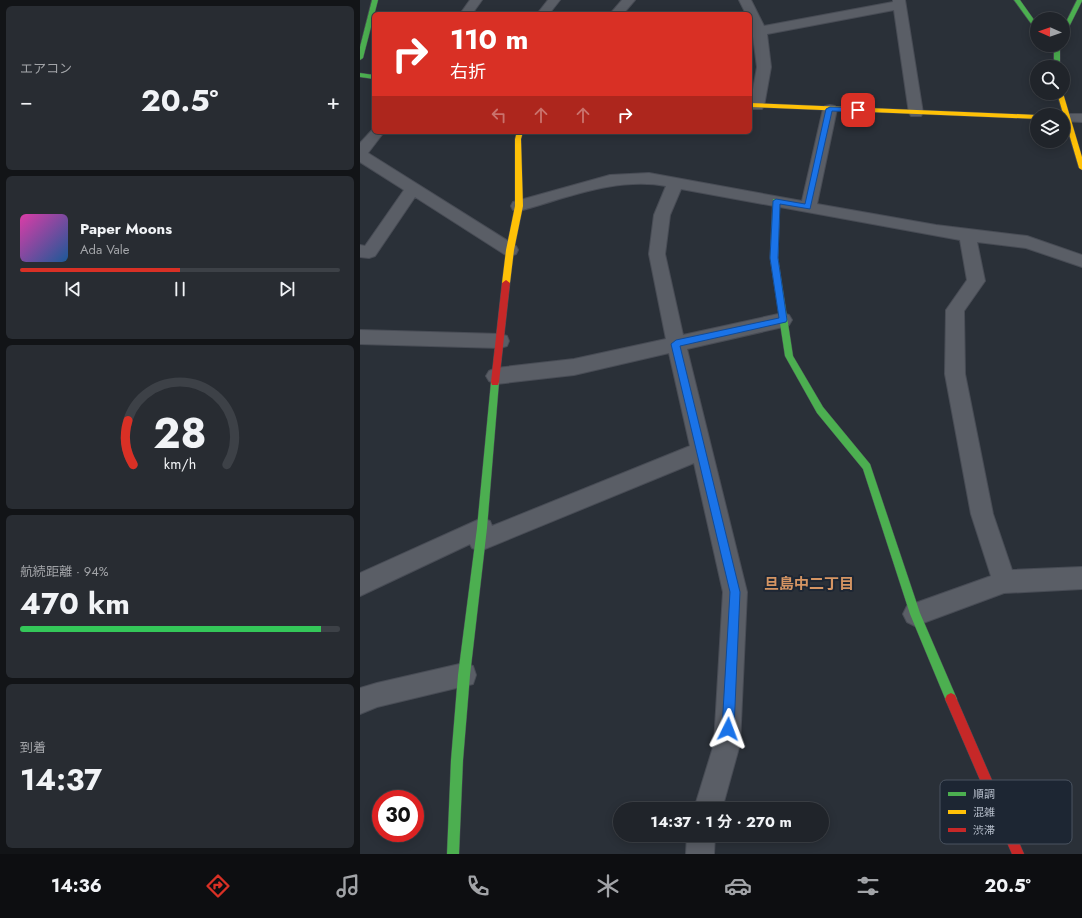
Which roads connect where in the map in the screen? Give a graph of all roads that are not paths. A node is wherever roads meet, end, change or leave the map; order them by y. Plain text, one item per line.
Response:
1 (375, 0) edge
2 (476, 0) edge
3 (554, 0) edge
4 (629, 0) edge
5 (745, 0) edge
6 (1017, 0) edge
7 (1080, 0) edge
8 (899, 3) edge
9 (467, 12) edge
10 (545, 12) edge
11 (618, 12) edge
12 (751, 12) edge
13 (752, 14) edge
14 (1030, 18) edge
15 (1070, 19) edge
16 (760, 31) junction
17 (360, 58) edge
18 (360, 75) edge
19 (372, 77) edge
20 (753, 106) edge
21 (830, 109) junction
22 (916, 113) junction
23 (1030, 117) edge
24 (1070, 118) edge
25 (1082, 118) edge
26 (1070, 133) edge
27 (375, 134) edge
28 (519, 134) edge
29 (360, 154) edge
30 (1082, 168) edge
31 (676, 182) junction
32 (413, 188) junction
33 (776, 201) junction
34 (520, 206) junction
35 (808, 207) junction
36 (967, 235) junction
37 (510, 250) junction
38 (360, 251) edge
39 (1082, 261) edge
40 (783, 320) junction
41 (360, 337) edge
42 (500, 341) junction
43 (676, 344) junction
44 (496, 376) junction
45 (701, 451) junction
46 (481, 535) junction
47 (1082, 578) edge
48 (1004, 582) junction
49 (360, 585) edge
50 (915, 614) junction
51 (464, 675) junction
52 (360, 701) edge
53 (986, 780) edge
54 (710, 802) edge
55 (701, 842) edge
56 (1014, 844) edge
57 (453, 854) edge
58 (700, 854) edge
59 (1018, 854) edge

1 - 17 main road
2 - 9 street
3 - 10 street
4 - 11 street
5 - 12 street
6 - 14 main road
7 - 15 main road
8 - 16 street
8 - 22 street
13 - 16 street
16 - 20 street
18 - 19 main road
20 - 21 main road
21 - 22 main road
21 - 35 street
22 - 23 main road
24 - 25 street
26 - 30 main road
27 - 29 street
28 - 34 main road
29 - 32 street
31 - 33 street
31 - 34 street
31 - 43 street
32 - 37 street
32 - 38 street
33 - 35 street
33 - 40 main road
34 - 37 main road
35 - 36 street
36 - 39 street
36 - 48 street
37 - 42 main road
40 - 43 street
40 - 50 main road
41 - 42 street
42 - 44 main road
43 - 44 street
43 - 45 street
44 - 46 main road
45 - 46 street
45 - 54 street
46 - 49 street
46 - 51 main road
47 - 48 street
48 - 50 street
50 - 53 main road
51 - 52 street
51 - 57 main road
55 - 58 street
56 - 59 main road

